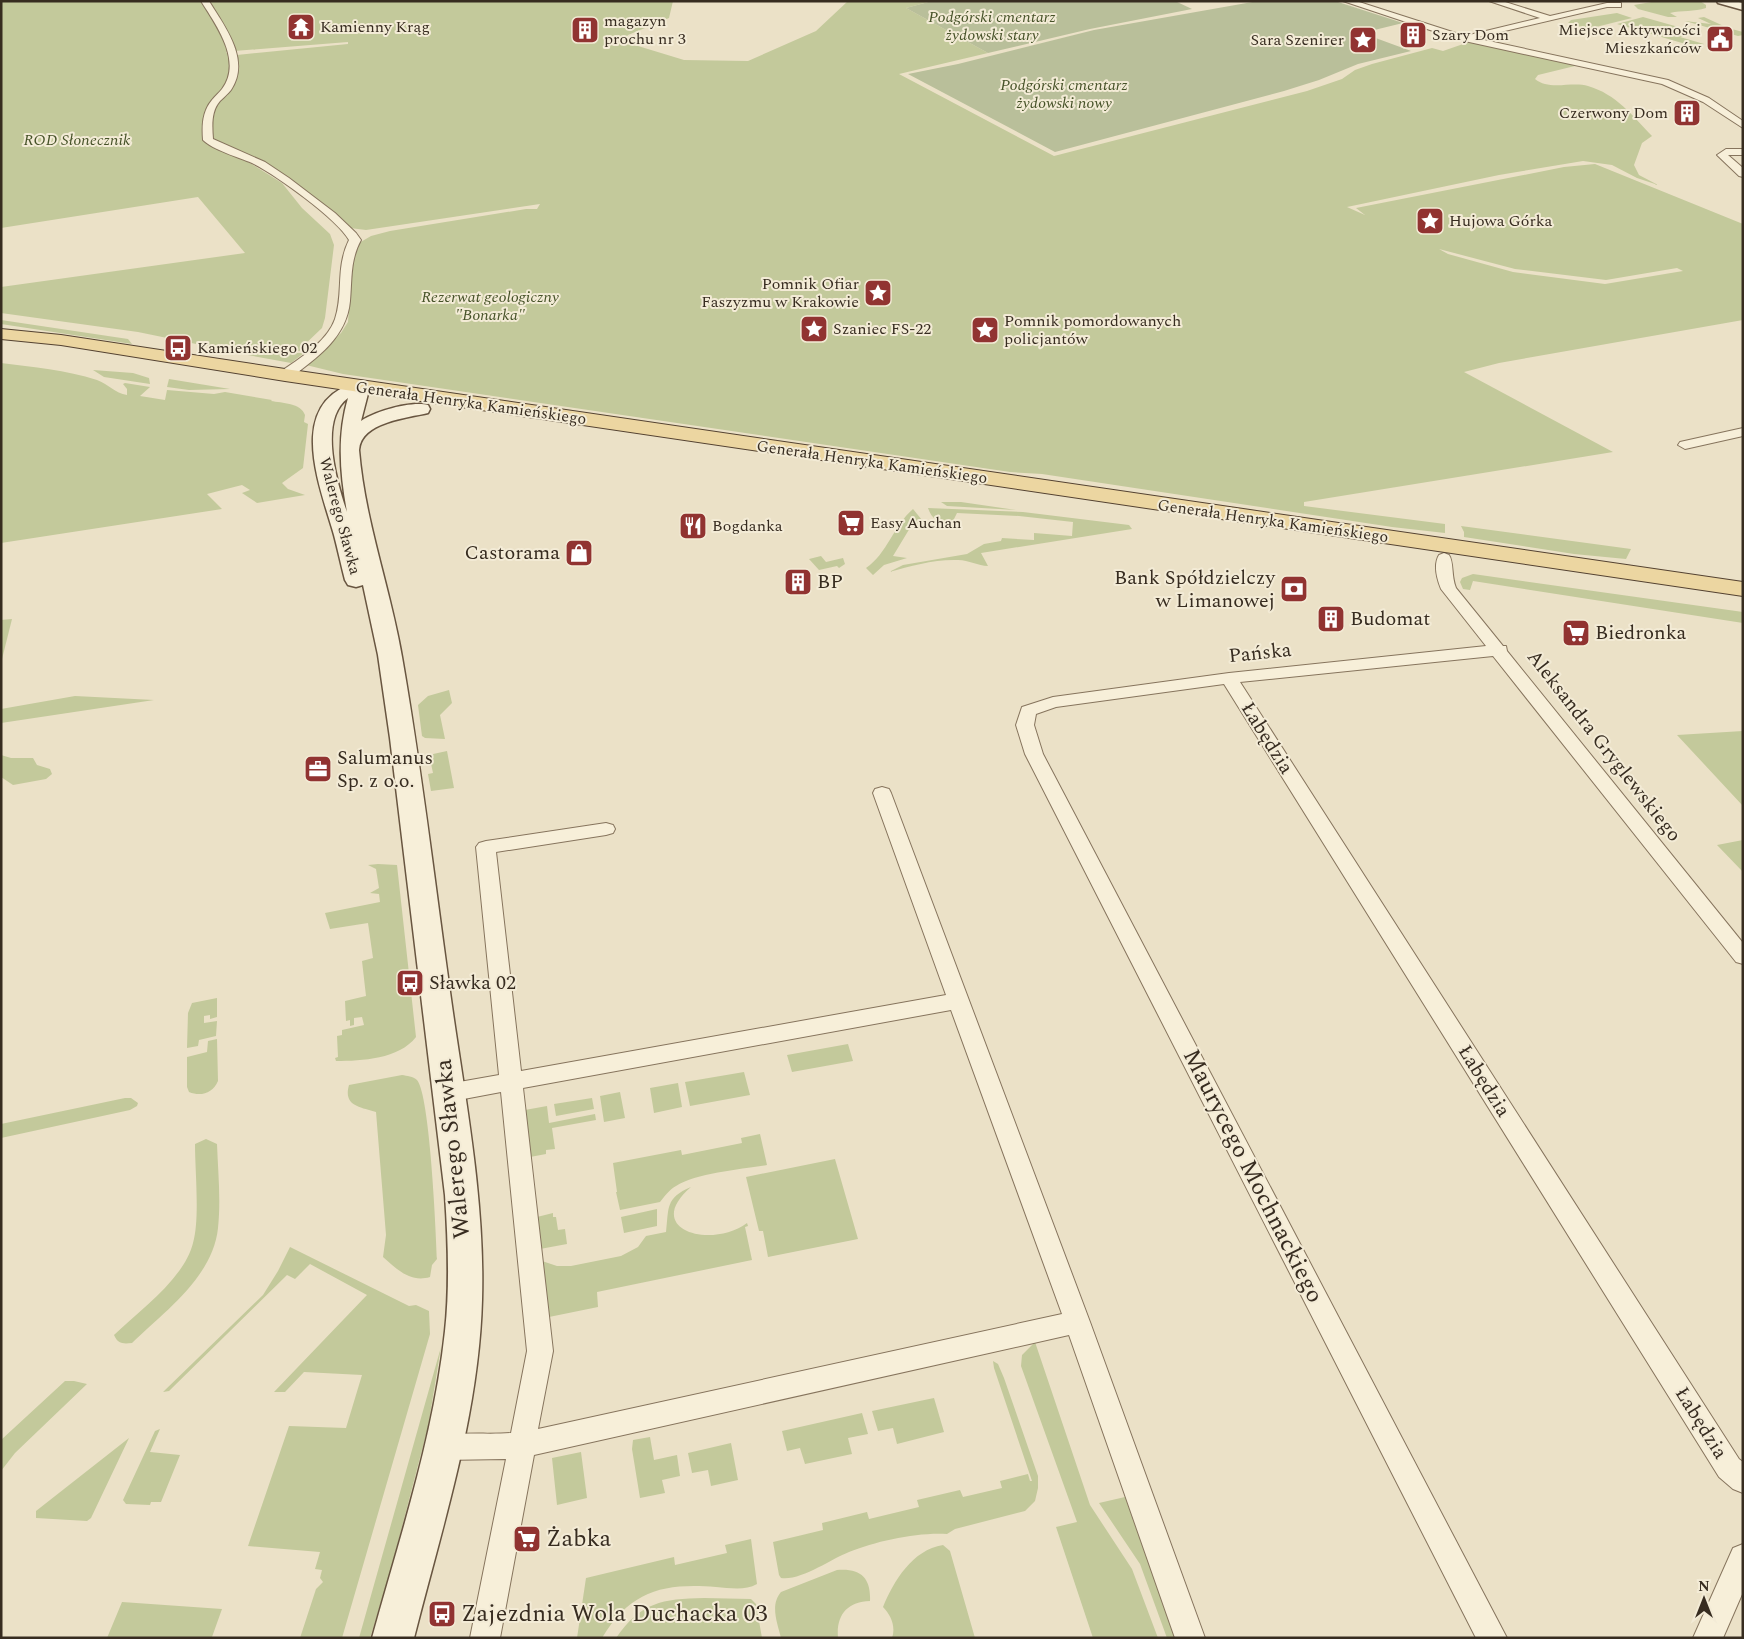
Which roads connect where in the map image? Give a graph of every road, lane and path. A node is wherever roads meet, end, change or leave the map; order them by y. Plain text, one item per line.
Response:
1 (205, 1) edge
2 (1347, 1) edge
3 (1493, 1) edge
4 (1592, 1) edge
5 (1722, 1) edge
6 (1607, 5) junction
7 (1618, 5) dead end
8 (1743, 6) edge
9 (1551, 19) junction
10 (1463, 38) junction
11 (1743, 125) edge
12 (1743, 152) edge
13 (1743, 174) edge
14 (1, 329) edge
15 (1, 334) edge
16 (61, 340) junction
17 (1, 348) edge
18 (285, 376) junction
19 (352, 394) junction
20 (421, 409) junction
21 (1743, 432) edge
22 (351, 443) junction
23 (1685, 445) dead end
24 (1444, 558) junction
25 (1743, 590) edge
26 (1743, 602) edge
27 (1500, 650) junction
28 (391, 656) junction
29 (1229, 678) junction
30 (1028, 711) joint
31 (882, 793) dead end
32 (606, 829) dead end
33 (1743, 957) edge
34 (958, 1001) junction
35 (511, 1082) junction
36 (448, 1093) junction
37 (1077, 1322) junction
38 (522, 1445) junction
39 (442, 1447) junction
40 (1743, 1480) edge
41 (1743, 1558) edge
42 (394, 1638) edge
43 (485, 1638) edge
44 (1190, 1638) edge
45 (1492, 1638) edge
46 (1708, 1638) edge

1 - 18 street
2 - 10 street
3 - 9 street
4 - 6 street
5 - 8 street
6 - 7 street
6 - 9 street
9 - 10 street
10 - 11 street
12 - 13 street
14 - 16 main road
15 - 16 main road, Generała Henryka Kamieńskiego
16 - 18 main road, Generała Henryka Kamieńskiego
17 - 19 main road, Generała Henryka Kamieńskiego
18 - 19 main road, Generała Henryka Kamieńskiego
19 - 20 main road, Generała Henryka Kamieńskiego
19 - 22 street, Walerego Sławka
19 - 25 main road, Generała Henryka Kamieńskiego
19 - 28 street, Walerego Sławka
20 - 22 street, Walerego Sławka
20 - 24 main road, Generała Henryka Kamieńskiego
21 - 23 street
22 - 28 street, Walerego Sławka
24 - 26 main road, Generała Henryka Kamieńskiego
24 - 27 street, Aleksandra Gryglewskiego
27 - 29 street, Pańska
27 - 33 street, Aleksandra Gryglewskiego
28 - 36 street, Walerego Sławka
29 - 30 street, Pańska
29 - 40 street, Łabędzia
30 - 45 street, Maurycego Mochnackiego
31 - 34 street
32 - 35 street
34 - 35 street
34 - 37 street
35 - 36 street
35 - 38 street
36 - 39 street, Walerego Sławka
37 - 38 street
37 - 44 street
38 - 39 street
38 - 43 street
39 - 42 street, Walerego Sławka
41 - 46 street

